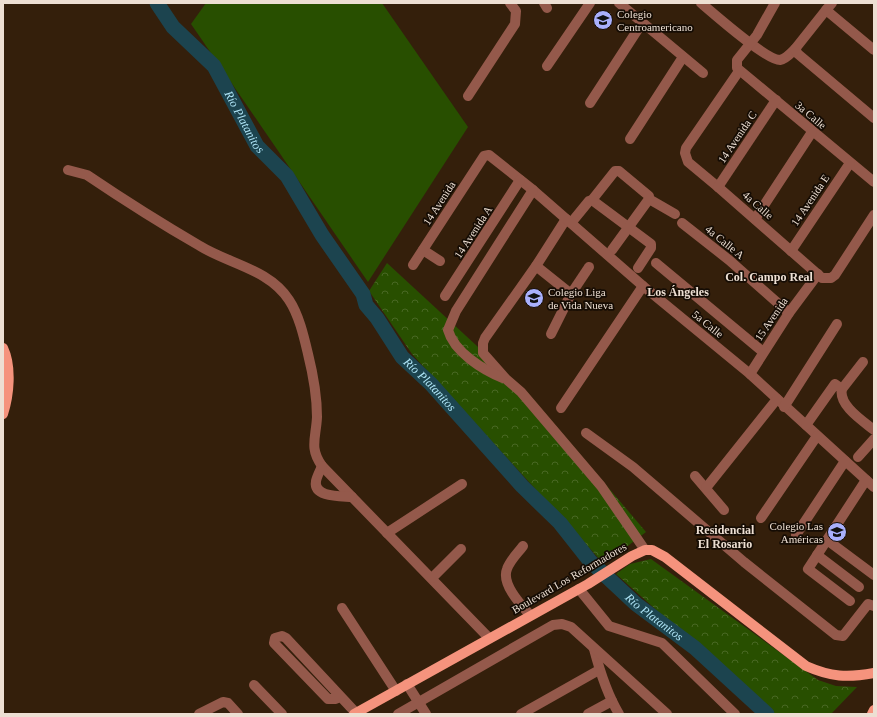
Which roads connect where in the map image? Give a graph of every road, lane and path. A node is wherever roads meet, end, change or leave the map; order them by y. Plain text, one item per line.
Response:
1 (510, 3) edge
2 (590, 3) edge
3 (619, 3) edge
4 (701, 3) edge
5 (775, 3) edge
6 (829, 7) edge
7 (642, 23) junction
8 (750, 44) junction
9 (795, 49) junction
10 (874, 50) edge
11 (683, 57) junction
12 (547, 66) dead end
13 (738, 67) junction
14 (703, 73) dead end
15 (468, 96) dead end
16 (776, 100) junction
17 (590, 103) dead end
18 (874, 118) edge
19 (812, 132) junction
20 (630, 139) dead end
21 (487, 155) joint
22 (850, 163) junction
23 (68, 170) dead end
24 (520, 180) junction
25 (874, 182) edge
26 (718, 187) junction
27 (533, 190) junction
28 (649, 199) junction
29 (592, 200) junction
30 (675, 214) dead end
31 (874, 215) edge
32 (755, 219) junction
33 (568, 221) junction
34 (682, 223) dead end
35 (628, 226) junction
36 (423, 250) junction
37 (612, 250) dead end
38 (791, 251) junction
39 (440, 261) dead end
40 (656, 263) dead end
41 (413, 265) dead end
42 (536, 266) junction
43 (589, 268) dead end
44 (638, 268) dead end
45 (818, 274) junction
46 (643, 286) junction
47 (571, 294) junction
48 (445, 296) dead end
49 (789, 312) junction
50 (837, 324) dead end
51 (551, 334) dead end
52 (3, 348) edge
53 (763, 352) junction
54 (863, 362) dead end
55 (750, 374) junction
56 (506, 379) junction
57 (842, 389) junction
58 (781, 403) junction
59 (561, 408) dead end
60 (3, 414) edge
61 (806, 426) junction
62 (874, 430) edge
63 (586, 433) dead end
64 (817, 436) junction
65 (874, 439) edge
66 (858, 458) dead end
67 (845, 461) junction
68 (322, 466) junction
69 (695, 476) dead end
70 (870, 483) edge
71 (462, 484) dead end
72 (706, 488) junction
73 (352, 497) junction
74 (724, 510) dead end
75 (761, 518) dead end
76 (387, 533) junction
77 (796, 535) dead end
78 (827, 540) junction
79 (523, 546) dead end
80 (461, 549) dead end
81 (645, 550) junction
82 (817, 555) junction
83 (874, 575) edge
84 (432, 578) junction
85 (583, 586) junction
86 (859, 587) dead end
87 (850, 601) dead end
88 (874, 606) edge
89 (342, 608) dead end
90 (530, 615) junction
91 (489, 638) junction
92 (594, 649) junction
93 (599, 670) junction
94 (872, 676) edge
95 (407, 684) junction
96 (254, 685) dead end
97 (396, 691) junction
98 (340, 697) junction
99 (612, 701) junction
100 (419, 702) junction
101 (874, 710) edge
102 (355, 713) edge
103 (199, 714) edge
104 (238, 714) edge
105 (282, 714) edge
106 (398, 714) edge
107 (426, 714) edge
108 (521, 714) edge
109 (588, 714) edge
110 (619, 714) edge
111 (667, 714) edge
112 (735, 714) edge
113 (872, 714) edge

1 - 15 street
2 - 12 street
3 - 7 street
4 - 8 street
5 - 8 street
6 - 9 street
6 - 10 street
7 - 11 street
7 - 17 street
8 - 9 street
8 - 13 street
9 - 18 street
11 - 14 street
11 - 20 street
13 - 16 street, 3a Calle
13 - 26 street, 4a Calle
16 - 19 street, 3a Calle
16 - 26 street, 14 Avenida C
19 - 22 street, 3a Calle
19 - 32 street
21 - 24 street, 5a Calle
21 - 36 street, 14 Avenida
22 - 25 street, 3a Calle
22 - 38 street, 14 Avenida E
23 - 68 street
24 - 27 street, 5a Calle
24 - 48 street, 14 Avenida A
26 - 32 street, 4a Calle
27 - 33 street, 5a Calle
27 - 56 street
28 - 29 street
28 - 30 street
28 - 35 street
29 - 33 street
29 - 35 street
31 - 45 street
32 - 38 street, 4a Calle
33 - 42 street
33 - 46 street, 5a Calle
34 - 49 street, 4a Calle A
35 - 37 street
35 - 44 street
36 - 39 street
36 - 41 street, 14 Avenida
38 - 45 street, 4a Calle
40 - 53 street
42 - 47 street
42 - 56 street
43 - 47 street
45 - 49 street, 15 Avenida
46 - 55 street, 5a Calle
46 - 59 street
47 - 51 street
49 - 53 street, 15 Avenida
50 - 58 street
52 - 60 main road
53 - 55 street, 15 Avenida
54 - 57 street
55 - 58 street, 5a Calle
56 - 81 street
57 - 61 street
57 - 62 street
58 - 61 street, 5a Calle
58 - 72 street
61 - 64 street, 5a Calle
63 - 88 street
64 - 67 street, 5a Calle
64 - 75 street
65 - 66 street
67 - 70 street, 5a Calle
67 - 77 street
68 - 73 street
68 - 73 street
69 - 72 street
70 - 78 street
71 - 76 street
72 - 74 street
73 - 76 street
76 - 84 street
78 - 82 street
78 - 83 street
79 - 90 street
80 - 84 street
81 - 85 main road, Boulevard Los Reformadores
81 - 94 main road
82 - 86 street
82 - 87 street
84 - 91 street
85 - 90 main road, Boulevard Los Reformadores
85 - 112 street
89 - 97 street
90 - 91 main road, Boulevard Los Reformadores
91 - 95 main road, Boulevard Los Reformadores
92 - 93 street
92 - 100 street
92 - 111 street
93 - 99 street
93 - 108 street
95 - 97 main road, Boulevard Los Reformadores
95 - 100 street
96 - 105 street
97 - 102 main road, Boulevard Los Reformadores
98 - 98 street
98 - 102 street
99 - 109 street
99 - 110 street
100 - 106 street
100 - 107 street
101 - 113 main road
103 - 104 street

